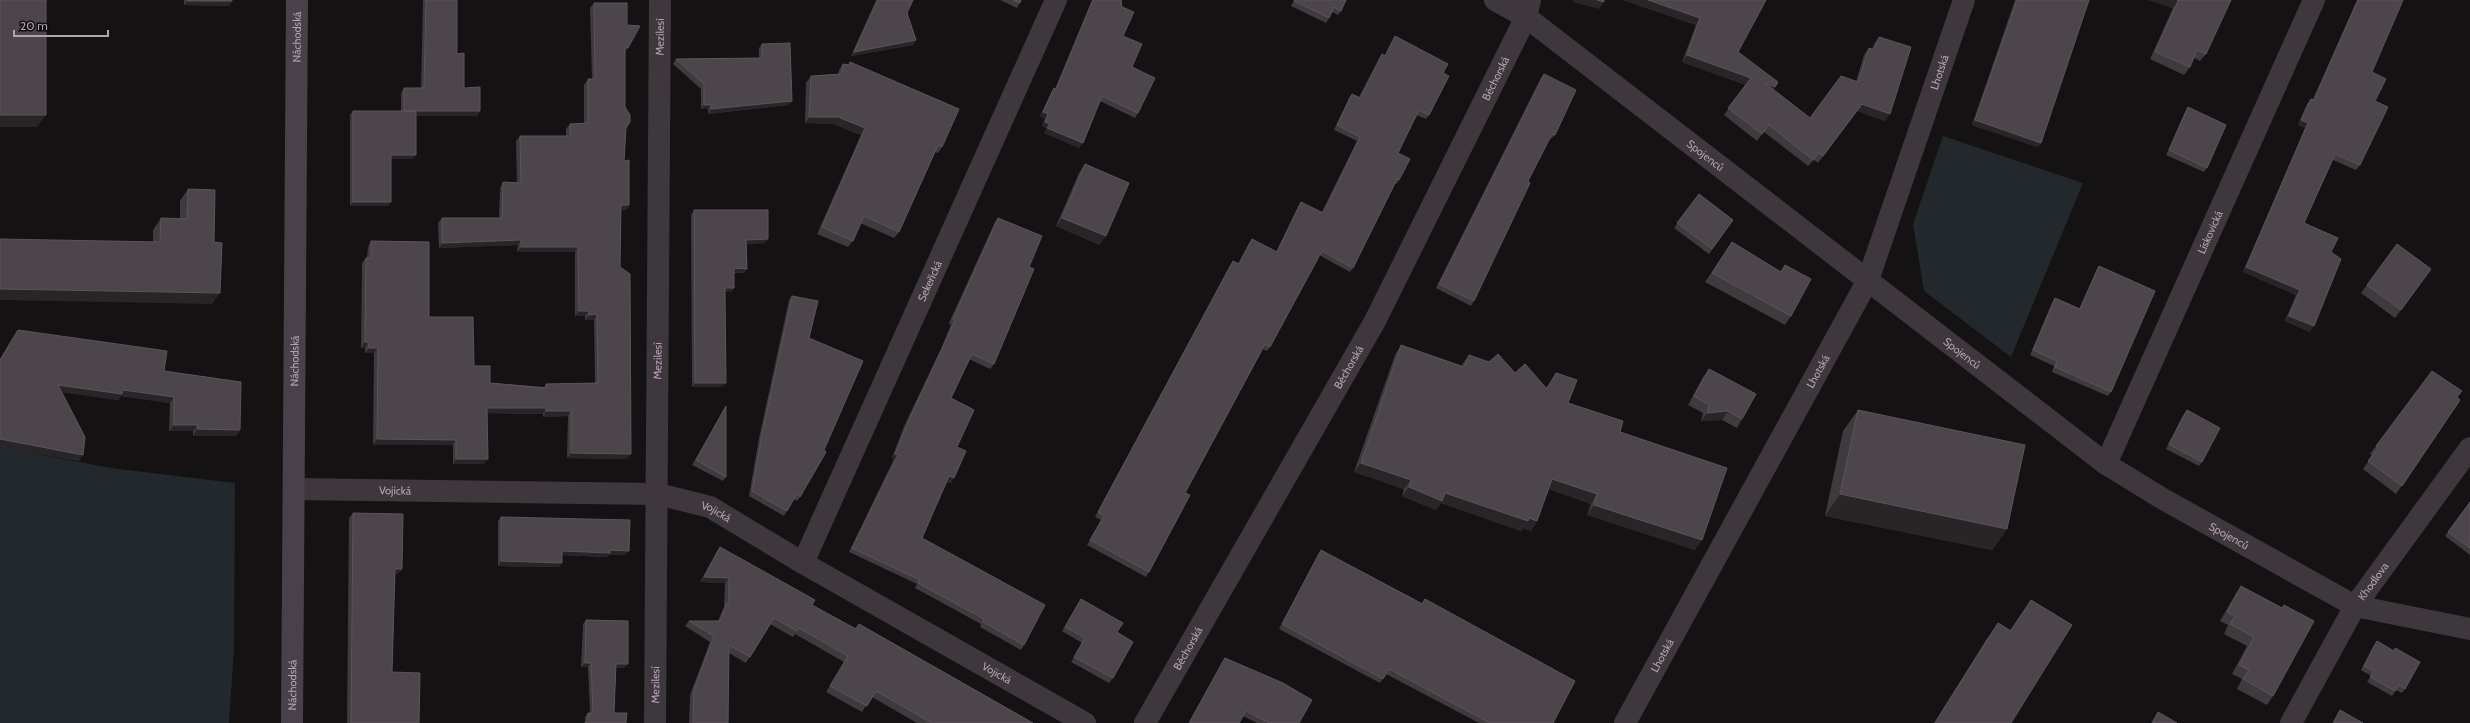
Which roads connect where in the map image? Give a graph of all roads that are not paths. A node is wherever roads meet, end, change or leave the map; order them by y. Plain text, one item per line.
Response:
1 (297, 0) edge
2 (660, 0) edge
3 (1056, 0) edge
4 (1495, 0) edge
5 (1964, 0) edge
6 (2314, 0) edge
7 (1528, 8) edge
8 (1868, 280) junction
9 (2470, 448) edge
10 (2106, 464) junction
11 (294, 489) junction
12 (658, 494) junction
13 (802, 563) junction
14 (2355, 606) junction
15 (2470, 629) edge
16 (292, 723) edge
17 (655, 723) edge
18 (1084, 723) edge
19 (1145, 723) edge
20 (1625, 723) edge
21 (2291, 723) edge

1 - 11 main road, Náchodská
2 - 12 street, Mezilesí
3 - 13 street, Sekeřická
4 - 7 street, Spojenců
5 - 8 street, Lhotská
6 - 10 street, Lískovická
7 - 8 street, Spojenců
7 - 19 street, Běchorská
8 - 10 street, Spojenců
8 - 20 street, Lhotská
9 - 14 street, Khodlova
10 - 14 street, Spojenců
11 - 12 street, Vojická
11 - 16 main road, Náchodská
12 - 13 street, Vojická
12 - 17 street, Mezilesí
13 - 18 street, Vojická
14 - 15 street, Spojenců
14 - 21 street, Khodlova

